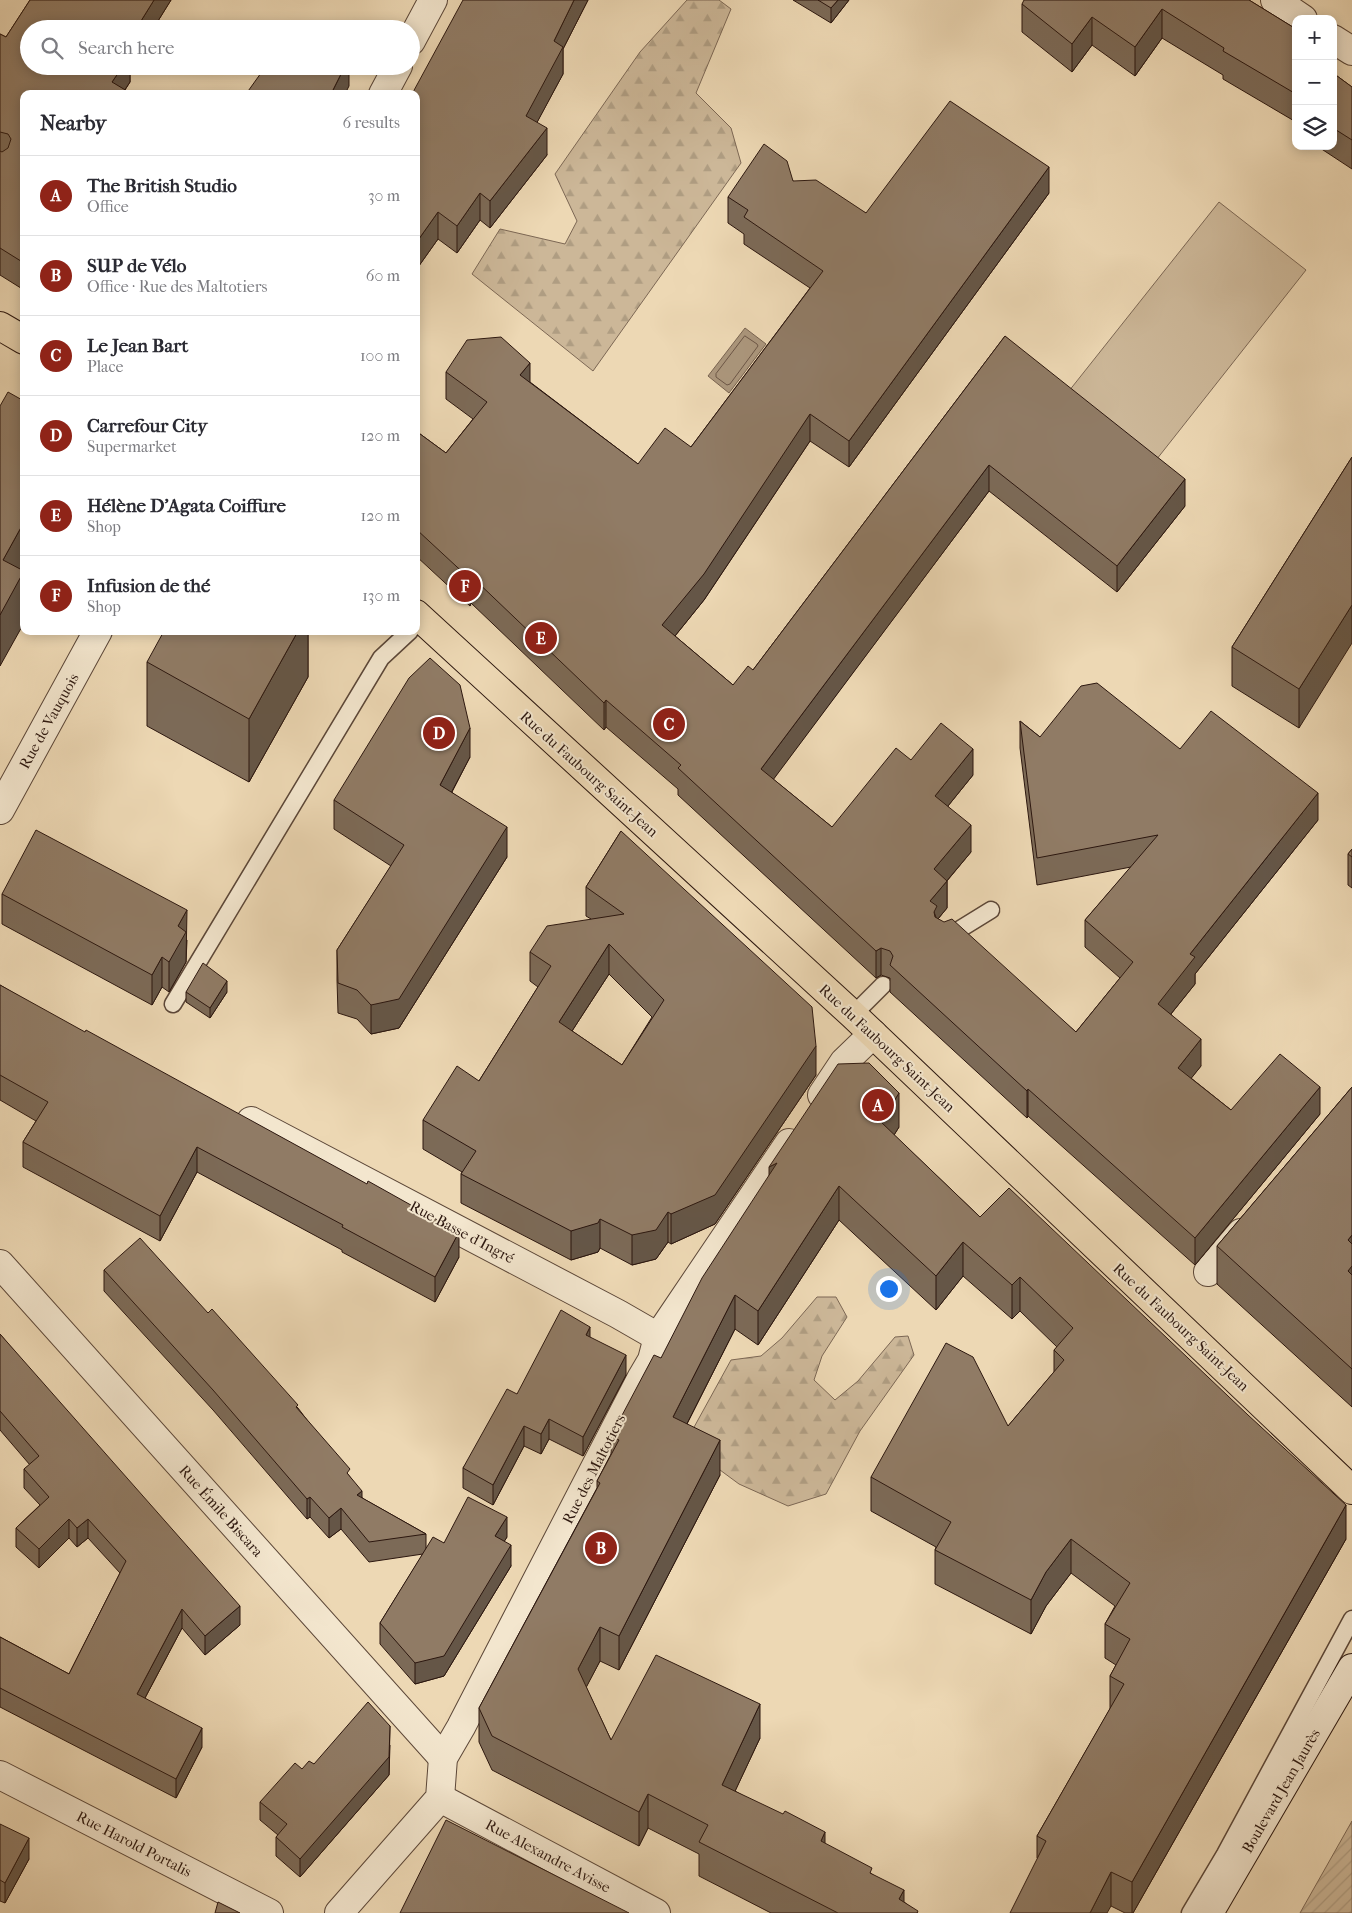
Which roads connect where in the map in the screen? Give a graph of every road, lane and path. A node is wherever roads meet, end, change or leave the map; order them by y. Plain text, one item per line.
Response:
1 (433, 0) edge
2 (1275, 0) edge
3 (1297, 15) edge
4 (420, 24) edge
5 (1337, 41) edge
6 (1352, 51) edge
7 (393, 75) edge
8 (385, 90) edge
9 (0, 326) edge
10 (20, 338) edge
11 (420, 626) edge
12 (96, 635) edge
13 (403, 635) edge
14 (0, 810) edge
15 (991, 910) dead end
16 (944, 939) edge
17 (883, 985) dead end
18 (173, 1004) dead end
19 (853, 1015) junction
20 (873, 1034) junction
21 (229, 1109) edge
22 (1258, 1212) edge
23 (0, 1264) edge
24 (1204, 1277) dead end
25 (658, 1337) junction
26 (1352, 1490) edge
27 (1352, 1619) edge
28 (1352, 1668) edge
29 (443, 1758) junction
30 (0, 1775) edge
31 (440, 1798) junction
32 (269, 1913) edge
33 (339, 1913) edge
34 (656, 1913) edge
35 (1190, 1913) edge
36 (1209, 1913) edge

1 - 4 street
2 - 3 street
5 - 6 street
7 - 8 street
9 - 10 main road
11 - 19 main road, Rue du Faubourg Saint-Jean
12 - 14 street, Rue de Vauquois
13 - 18 lane
15 - 16 lane
17 - 19 lane
19 - 20 main road, Rue du Faubourg Saint-Jean
20 - 25 street, Rue des Maltotiers
20 - 26 main road, Rue du Faubourg Saint-Jean
21 - 25 street, Rue Basse d'Ingré
22 - 24 street
23 - 29 street, Rue Émile Biscara
25 - 29 street, Rue des Maltotiers
27 - 35 lane
28 - 36 street, Boulevard Jean Jaurès
29 - 31 street, Rue des Maltotiers
30 - 32 street, Rue Harold Portalis
31 - 33 street
31 - 34 street, Rue Alexandre Avisse

